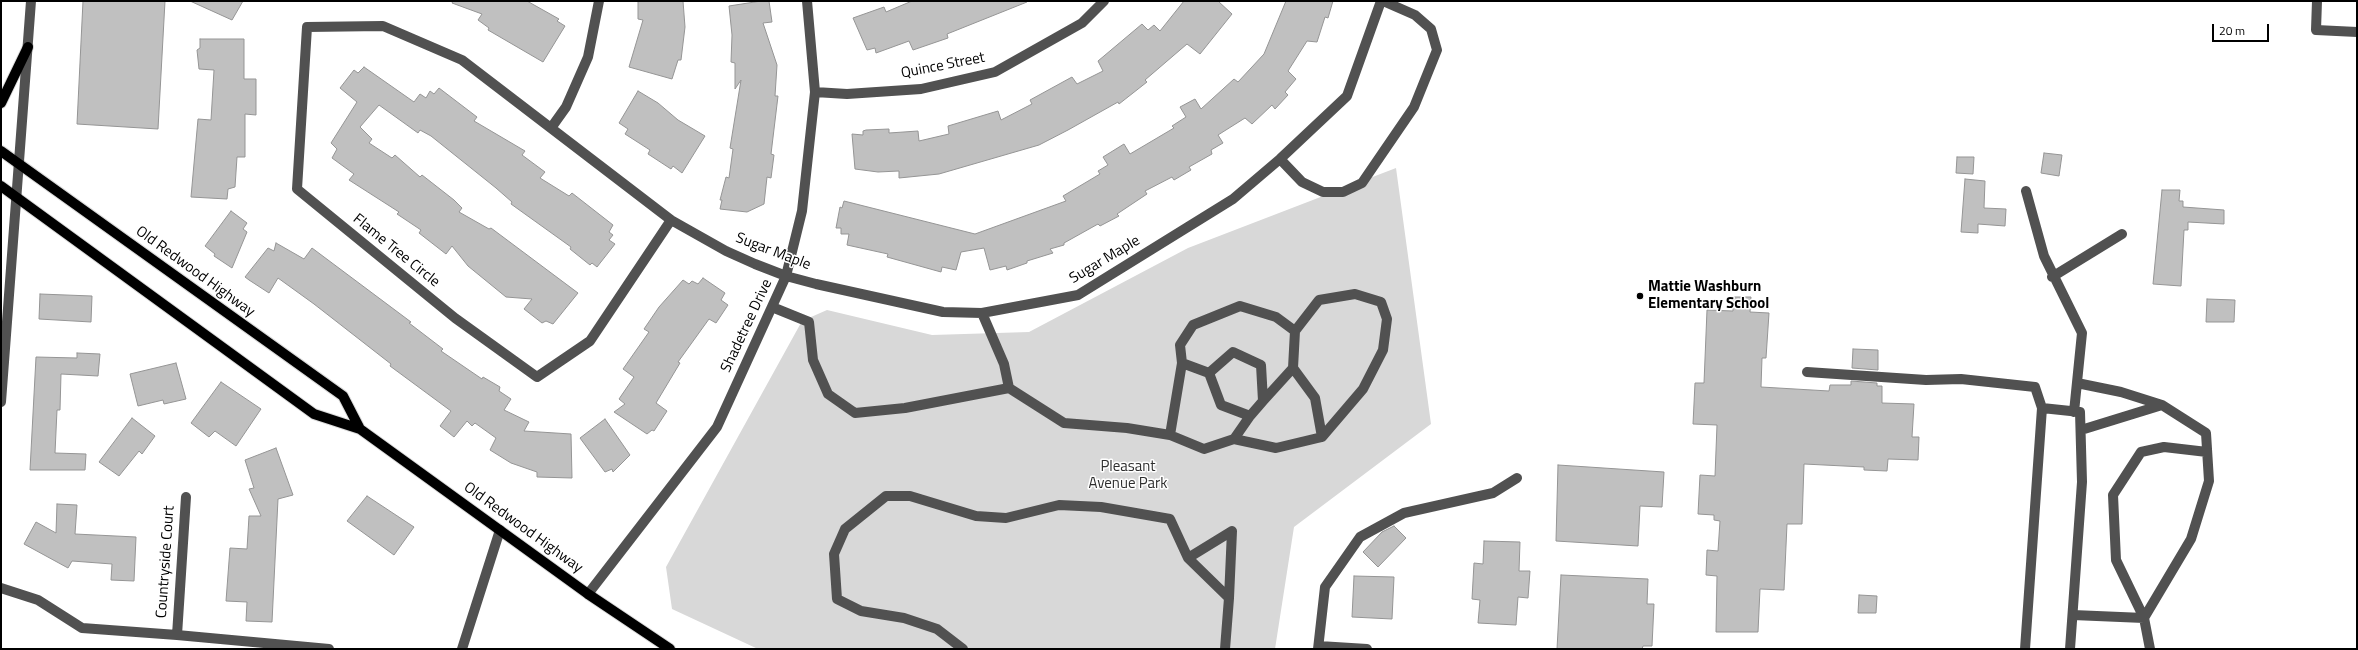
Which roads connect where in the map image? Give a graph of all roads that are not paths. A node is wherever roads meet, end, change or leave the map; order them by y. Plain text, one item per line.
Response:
1 (31, 1) edge
2 (599, 1) edge
3 (807, 1) edge
4 (1104, 1) edge
5 (1382, 1) edge
6 (2317, 1) edge
7 (2357, 32) edge
8 (28, 47) junction
9 (815, 92) junction
10 (1, 103) edge
11 (551, 128) junction
12 (1, 151) edge
13 (1280, 159) junction
14 (18, 165) junction
15 (1, 186) edge
16 (2026, 191) dead end
17 (17, 198) junction
18 (671, 220) junction
19 (2122, 234) dead end
20 (786, 276) junction
21 (2052, 277) junction
22 (772, 307) junction
23 (982, 313) junction
24 (1295, 331) junction
25 (1182, 363) junction
26 (1293, 368) junction
27 (1807, 372) dead end
28 (1209, 373) junction
29 (2077, 383) junction
30 (1009, 388) junction
31 (1263, 401) junction
32 (1, 402) edge
33 (2162, 405) junction
34 (2042, 408) junction
35 (2074, 412) junction
36 (1250, 416) junction
37 (360, 429) junction
38 (2081, 430) junction
39 (1170, 435) junction
40 (1322, 437) junction
41 (1234, 439) junction
42 (2207, 452) junction
43 (1517, 478) dead end
44 (186, 497) dead end
45 (500, 530) junction
46 (1188, 558) junction
47 (1, 588) edge
48 (588, 594) junction
49 (1229, 598) junction
50 (2073, 615) junction
51 (2144, 618) junction
52 (177, 635) junction
53 (1318, 647) edge
54 (329, 649) edge
55 (462, 649) edge
56 (670, 649) edge
57 (962, 649) edge
58 (1225, 649) edge
59 (1367, 649) edge
60 (2025, 649) edge
61 (2070, 649) edge
62 (2150, 649) edge

1 - 8 street
2 - 11 street
3 - 9 street, Shadetree Drive
4 - 9 street, Quince Street
5 - 13 street, Sugar Maple
5 - 13 street
6 - 7 street
8 - 10 main road
8 - 14 street
9 - 20 street, Shadetree Drive
11 - 18 street, Flame Tree Circle
11 - 18 street, Flame Tree Circle
12 - 14 main road, Old Redwood Highway
13 - 23 street, Sugar Maple
14 - 17 street
14 - 37 main road, Old Redwood Highway
15 - 17 main road, Old Redwood Highway
16 - 21 street
17 - 32 street
17 - 37 main road, Old Redwood Highway
18 - 20 street, Sugar Maple
19 - 21 street
20 - 22 street, Shadetree Drive
20 - 23 street, Sugar Maple
21 - 29 street
22 - 30 street
22 - 48 street, Shadetree Drive
23 - 30 street
24 - 25 street
24 - 26 street
24 - 40 street
25 - 28 street
25 - 39 street
26 - 31 street
26 - 40 street
27 - 34 street
28 - 31 street
28 - 36 street
29 - 33 street
29 - 35 street
30 - 39 street
31 - 36 street
33 - 38 street
33 - 42 street
34 - 35 street
34 - 60 street
35 - 38 street
36 - 41 street
37 - 45 main road, Old Redwood Highway
38 - 50 street
39 - 41 street
40 - 41 street
42 - 51 street
42 - 51 street
43 - 53 street
44 - 52 street, Countryside Court
45 - 48 main road, Old Redwood Highway
45 - 55 street
46 - 49 street
46 - 49 street
46 - 57 street
47 - 52 street, Countryside Court
48 - 56 main road, Old Redwood Highway
49 - 58 street
50 - 51 street
50 - 61 street
51 - 62 street
52 - 54 street
53 - 59 street

